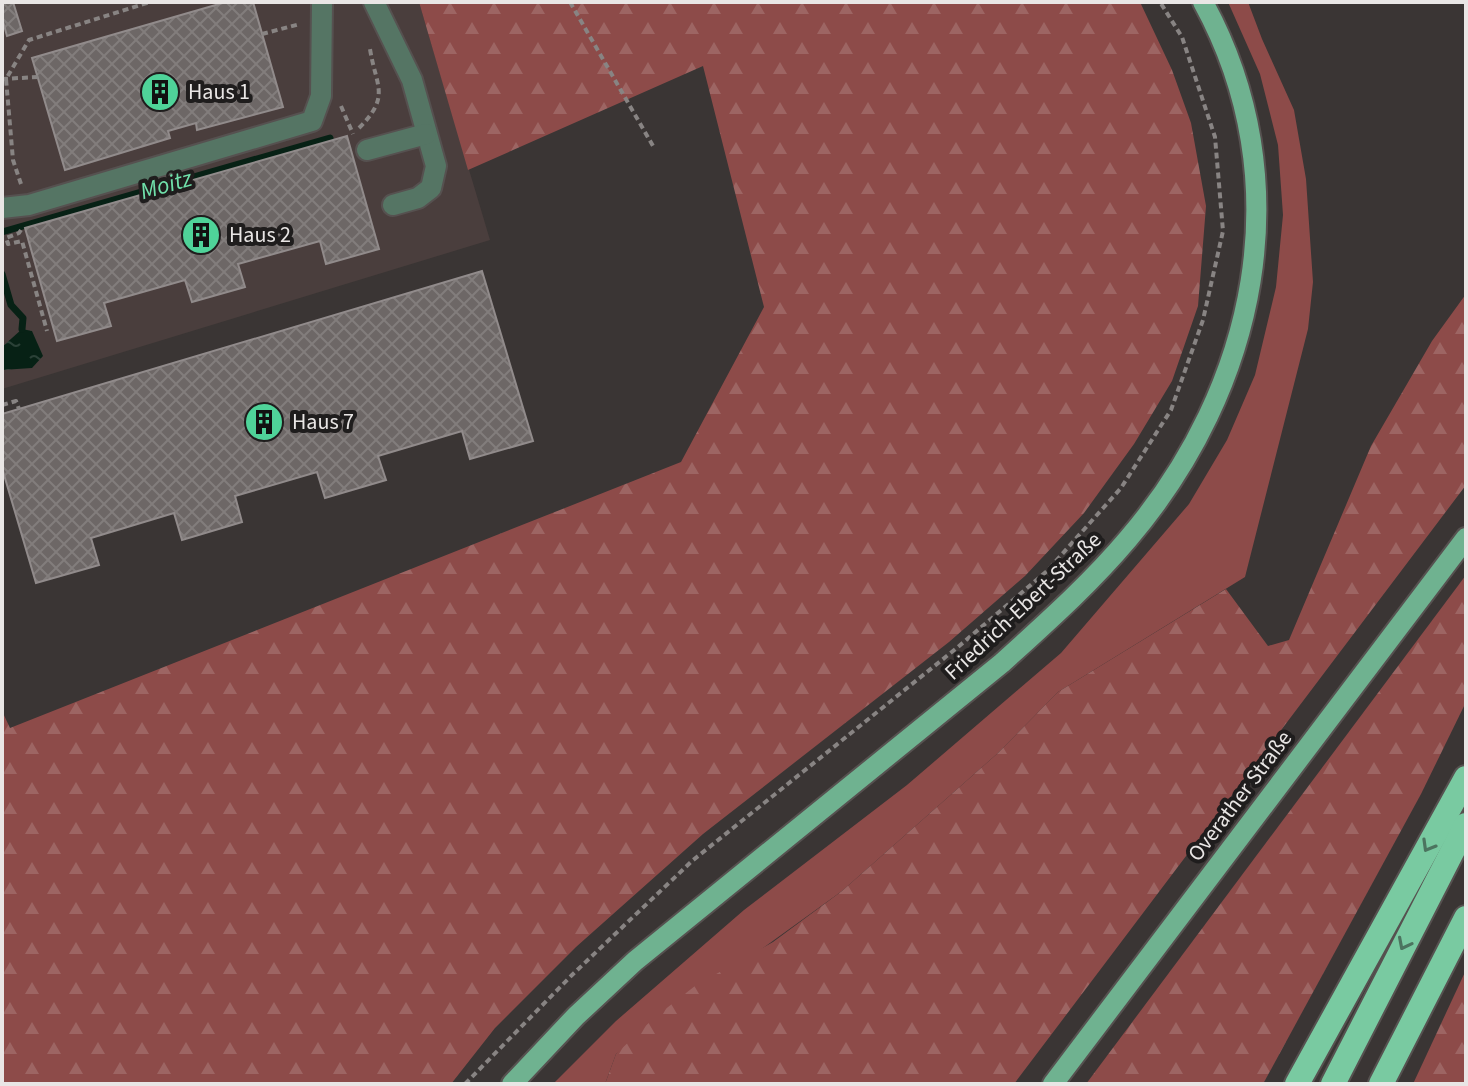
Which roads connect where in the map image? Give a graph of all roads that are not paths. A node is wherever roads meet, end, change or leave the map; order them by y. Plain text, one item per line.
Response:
1 (1203, 2) edge
2 (375, 4) edge
3 (322, 10) edge
4 (426, 134) junction
5 (367, 150) dead end
6 (393, 205) dead end
7 (2, 208) edge
8 (1466, 538) edge
9 (1466, 778) edge
10 (1466, 825) edge
11 (1466, 918) edge
12 (512, 1084) edge
13 (1053, 1084) edge
14 (1297, 1084) edge
15 (1333, 1084) edge
16 (1381, 1084) edge

1 - 12 main road, Friedrich-Ebert-Straße
2 - 4 lane
3 - 7 lane
4 - 5 lane
4 - 6 lane
8 - 13 main road, Overather Straße
9 -> 14 highway
10 -> 15 highway
11 - 16 highway

